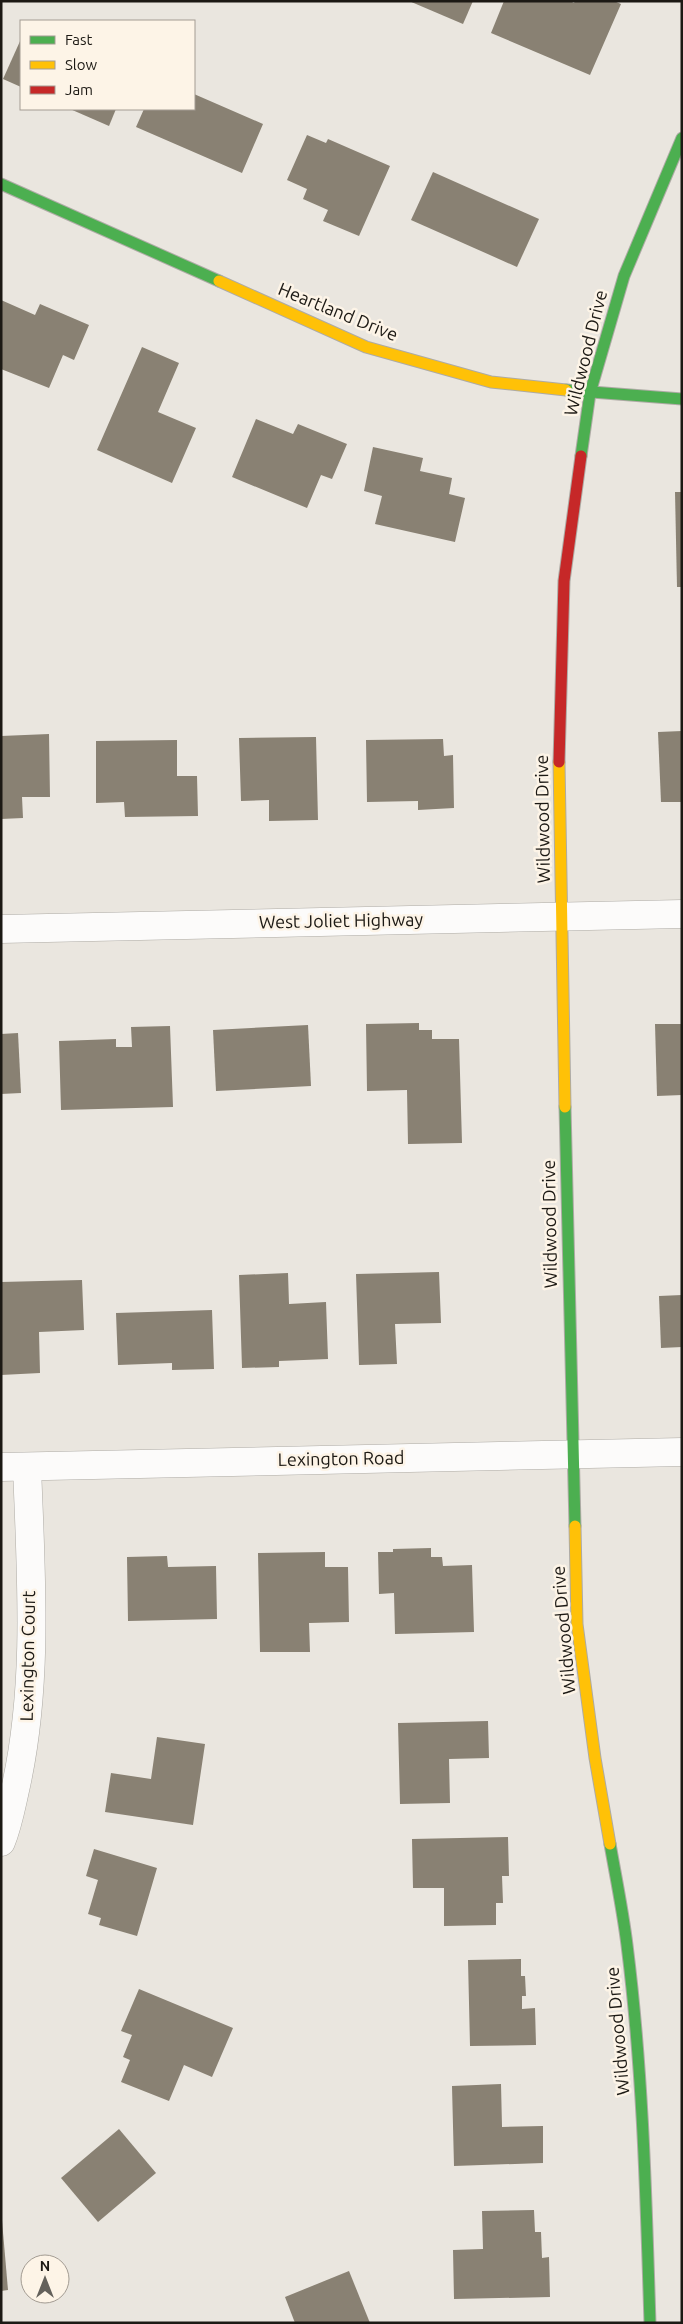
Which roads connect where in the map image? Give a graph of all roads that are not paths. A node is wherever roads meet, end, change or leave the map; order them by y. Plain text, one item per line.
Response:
1 (682, 138) edge
2 (1, 184) edge
3 (590, 393) junction
4 (682, 399) edge
5 (682, 914) edge
6 (561, 916) junction
7 (1, 929) edge
8 (682, 1452) edge
9 (572, 1454) junction
10 (14, 1467) edge
11 (1, 1842) edge
12 (650, 2323) edge

1 - 3 street, Wildwood Drive
2 - 3 street, Heartland Drive
3 - 4 street, Heartland Drive
3 - 6 street, Wildwood Drive
5 - 6 street, West Joliet Highway
6 - 7 street, West Joliet Highway
6 - 9 street, Wildwood Drive
8 - 9 street, Lexington Road
9 - 10 street, Lexington Road
9 - 12 street, Wildwood Drive
10 - 11 street, Lexington Court

